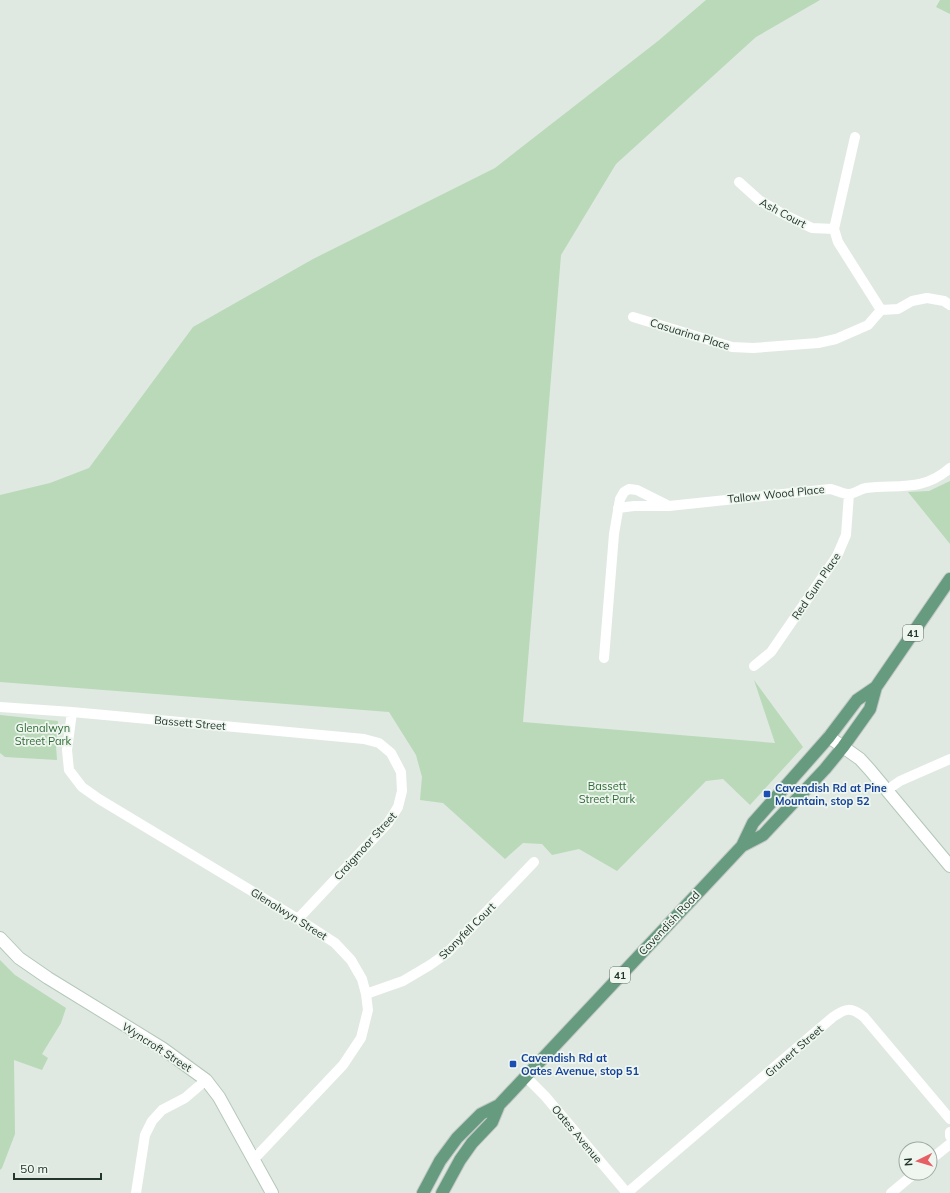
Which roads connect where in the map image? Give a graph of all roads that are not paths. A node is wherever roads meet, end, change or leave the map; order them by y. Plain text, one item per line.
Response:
1 (854, 137) dead end
2 (739, 182) dead end
3 (834, 229) junction
4 (950, 305) edge
5 (882, 310) junction
6 (633, 317) dead end
7 (950, 468) edge
8 (849, 494) junction
9 (669, 506) junction
10 (618, 508) junction
11 (950, 579) edge
12 (604, 658) dead end
13 (754, 666) dead end
14 (876, 687) junction
15 (0, 707) edge
16 (72, 712) junction
17 (830, 737) junction
18 (380, 743) joint
19 (843, 747) junction
20 (950, 759) edge
21 (887, 790) junction
22 (742, 846) junction
23 (534, 862) dead end
24 (950, 866) edge
25 (298, 919) junction
26 (0, 938) edge
27 (366, 994) junction
28 (526, 1077) junction
29 (206, 1080) junction
30 (499, 1105) junction
31 (950, 1119) edge
32 (950, 1132) edge
33 (950, 1136) edge
34 (950, 1144) edge
35 (938, 1154) edge
36 (254, 1159) junction
37 (905, 1181) edge
38 (136, 1193) edge
39 (272, 1193) edge
40 (423, 1193) edge
41 (442, 1193) edge
42 (627, 1193) edge
43 (891, 1193) edge

1 - 3 street
2 - 3 street, Ash Court
3 - 5 street
4 - 5 street
5 - 6 street, Casuarina Place
7 - 8 street
8 - 9 street, Tallow Wood Place
8 - 13 street, Red Gum Place
9 - 10 street, Tallow Wood Place
9 - 10 street
10 - 12 street
11 - 14 main road, Cavendish Road / 41
14 - 17 main road, Cavendish Road / 41
14 - 19 main road, Cavendish Road / 41
15 - 16 street, Bassett Street
16 - 18 street, Bassett Street
16 - 25 street, Glenalwyn Street
17 - 19 street
17 - 22 main road, Cavendish Road / 41
18 - 25 street, Craigmoor Street
19 - 21 street
19 - 22 main road, Cavendish Road / 41
20 - 21 street
21 - 24 street
22 - 28 main road, Cavendish Road / 41
23 - 27 street, Stonyfell Court
25 - 27 street, Glenalwyn Street
26 - 29 street, Wyncroft Street
27 - 36 street, Glenalwyn Street
28 - 30 main road, Cavendish Road / 41
28 - 42 street, Oates Avenue
29 - 36 street, Wyncroft Street
29 - 38 street
30 - 40 main road, Cavendish Road / 41
30 - 41 main road, Cavendish Road / 41
31 - 42 street, Grunert Street
32 - 33 street
34 - 35 street
36 - 39 street, Wyncroft Street
37 - 43 street

